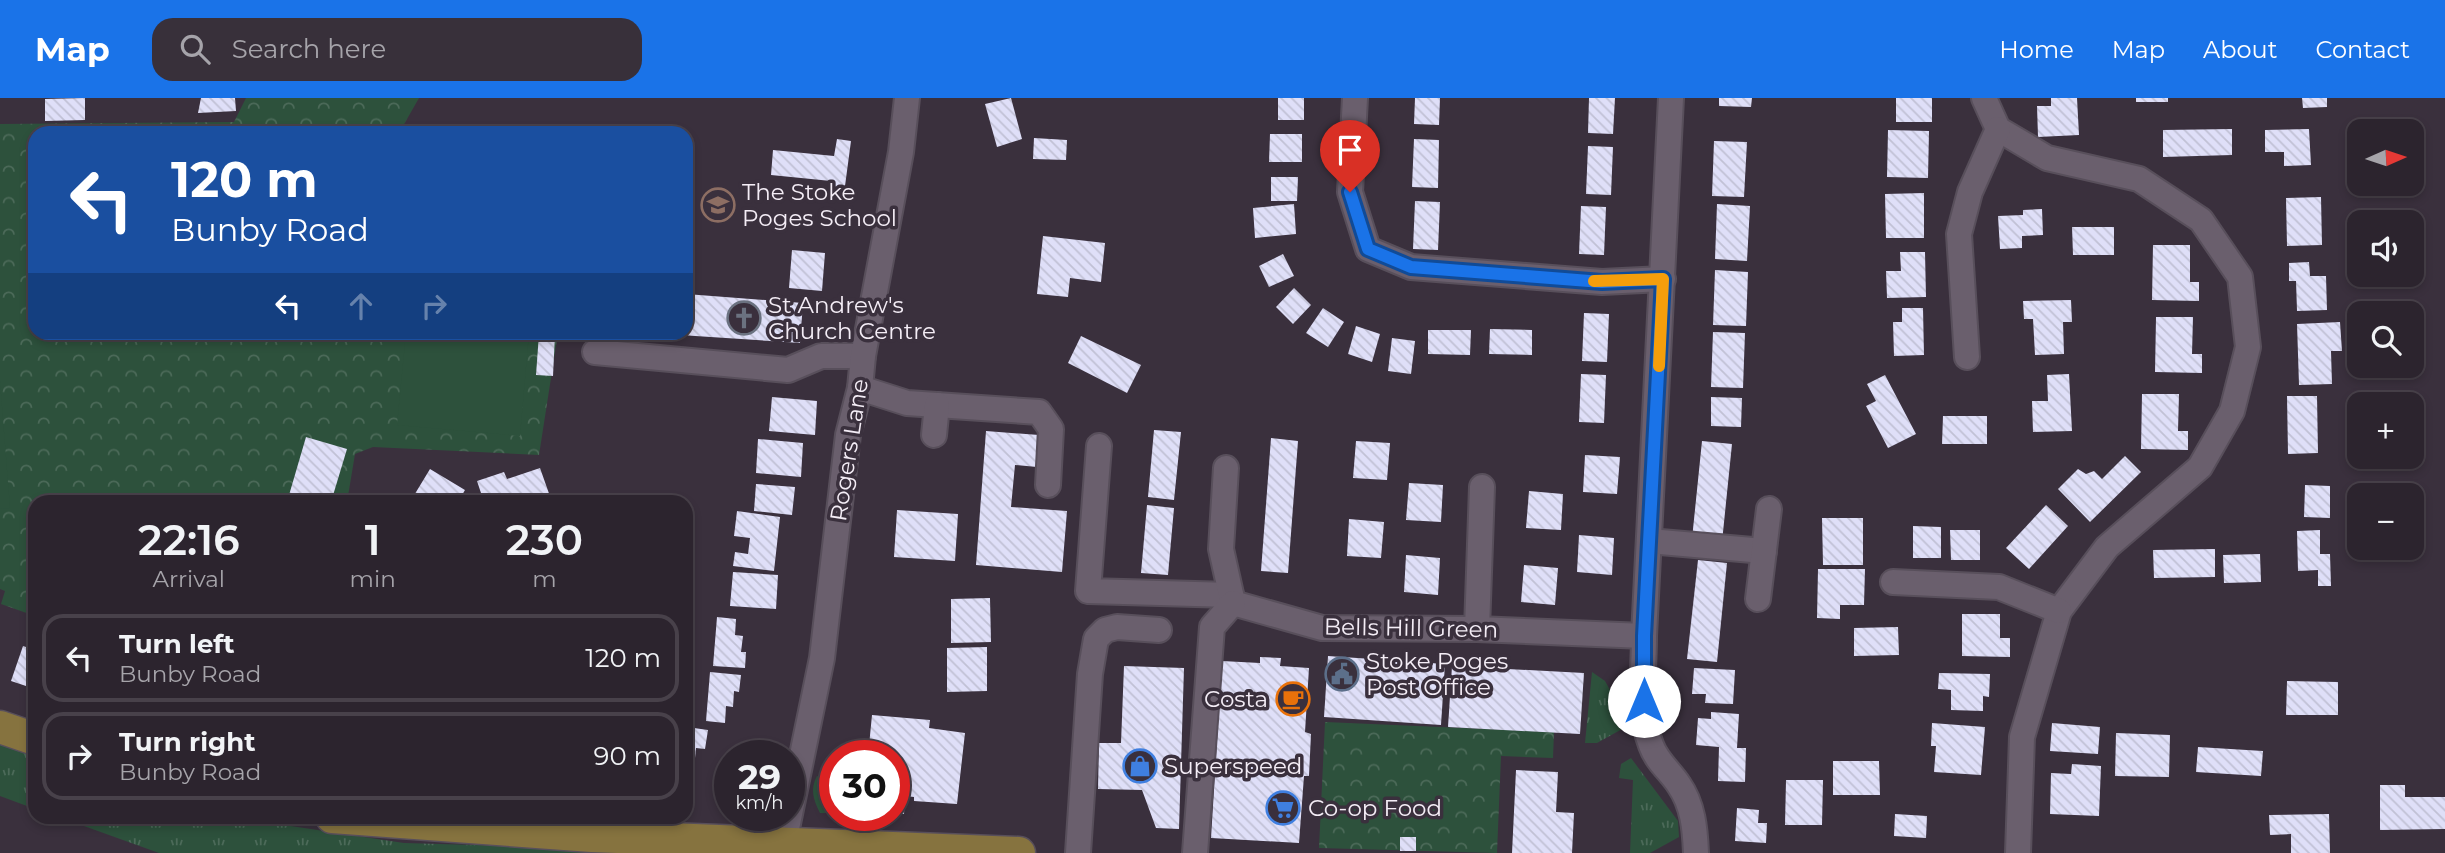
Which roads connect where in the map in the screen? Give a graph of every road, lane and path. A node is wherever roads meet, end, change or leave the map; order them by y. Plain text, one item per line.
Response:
1 (906, 98) edge
2 (1355, 98) edge
3 (1671, 98) edge
4 (1984, 98) edge
5 (1997, 129) junction
6 (1663, 279) junction
7 (595, 352) dead end
8 (863, 356) junction
9 (1967, 357) dead end
10 (860, 388) junction
11 (937, 405) junction
12 (934, 436) dead end
13 (1099, 446) dead end
14 (1226, 468) dead end
15 (1048, 485) dead end
16 (1482, 487) dead end
17 (1769, 509) dead end
18 (1649, 541) junction
19 (1764, 551) junction
20 (1893, 582) dead end
21 (1232, 599) junction
22 (1758, 599) dead end
23 (2059, 611) junction
24 (1477, 629) junction
25 (1158, 630) dead end
26 (1644, 636) junction
27 (0, 727) edge
28 (28, 737) edge
29 (490, 824) edge
30 (802, 847) edge
31 (1019, 853) edge
32 (1078, 853) edge
33 (1195, 853) edge
34 (1696, 853) edge
35 (2018, 853) edge

1 - 8 street, Rogers Lane
2 - 6 street
3 - 6 street
4 - 5 street
5 - 9 street
5 - 23 street
6 - 18 street
7 - 8 street
8 - 10 street, Rogers Lane
10 - 11 street
10 - 30 street, Rogers Lane
11 - 12 street
11 - 15 street
13 - 21 street, Bells Hill Green
14 - 21 street
16 - 24 street
17 - 19 street
18 - 19 street
18 - 26 street
19 - 22 street
20 - 23 street
21 - 24 street, Bells Hill Green
21 - 33 street
23 - 35 street
24 - 26 street, Bells Hill Green
25 - 32 street
26 - 34 street
27 - 28 main road
29 - 30 main road
30 - 31 main road

